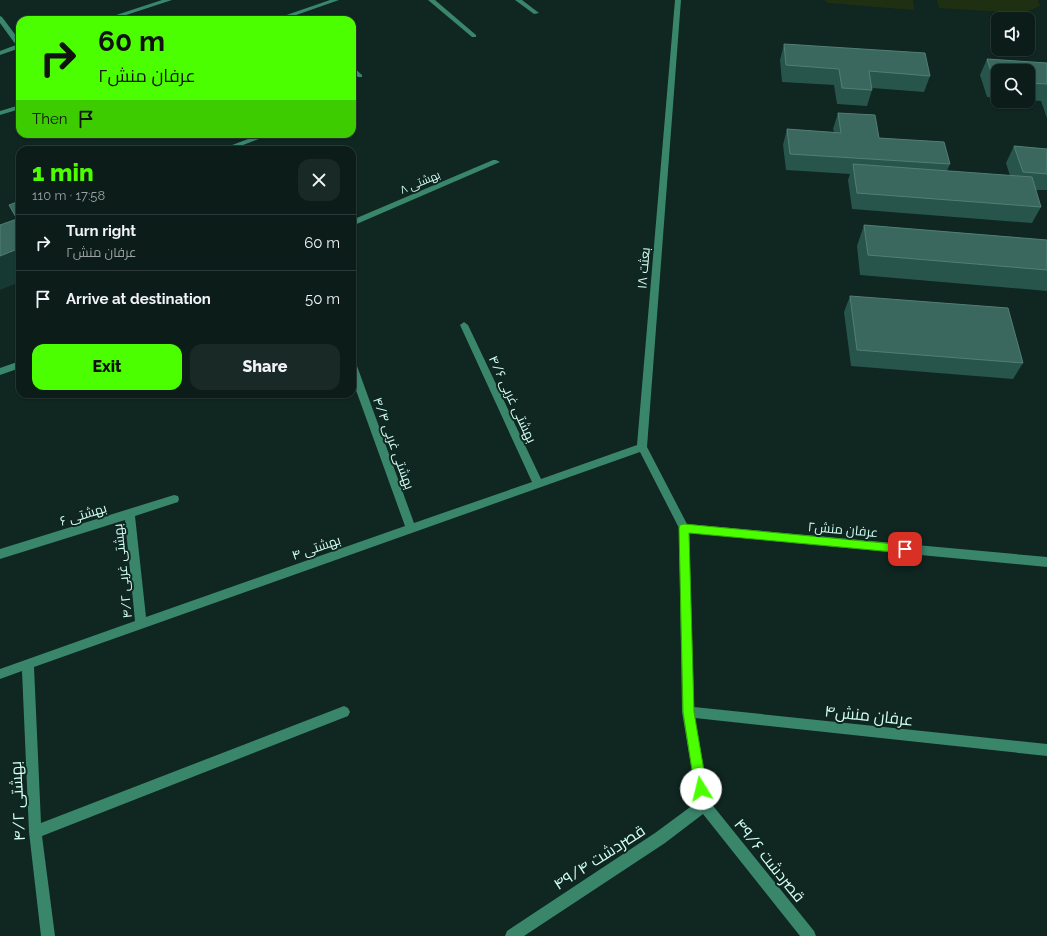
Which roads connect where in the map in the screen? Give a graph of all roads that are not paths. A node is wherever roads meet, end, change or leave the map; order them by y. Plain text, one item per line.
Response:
1 (169, 0) edge
2 (336, 0) edge
3 (431, 0) edge
4 (518, 0) edge
5 (678, 0) edge
6 (297, 12) junction
7 (536, 13) dead end
8 (117, 16) edge
9 (286, 16) edge
10 (301, 16) edge
11 (0, 18) edge
12 (474, 36) dead end
13 (16, 40) edge
14 (16, 47) edge
15 (0, 52) edge
16 (356, 72) edge
17 (360, 76) dead end
18 (16, 107) edge
19 (0, 113) edge
20 (257, 138) edge
21 (234, 146) edge
22 (496, 162) dead end
23 (356, 221) edge
24 (464, 325) dead end
25 (16, 366) edge
26 (0, 372) edge
27 (356, 377) edge
28 (642, 447) junction
29 (538, 484) junction
30 (174, 499) dead end
31 (130, 514) junction
32 (684, 528) junction
33 (411, 529) junction
34 (0, 554) edge
35 (1047, 562) edge
36 (141, 624) junction
37 (28, 664) junction
38 (0, 674) edge
39 (344, 712) dead end
40 (688, 712) junction
41 (1047, 750) edge
42 (704, 805) junction
43 (35, 832) junction
44 (48, 936) edge
45 (512, 936) edge
46 (809, 936) edge

1 - 8 street
2 - 6 street
3 - 12 street
4 - 7 street
5 - 28 street, بعثت ۱۸
6 - 9 street
6 - 10 street
11 - 13 street
14 - 15 street
16 - 17 street
18 - 19 street
20 - 21 street
22 - 23 street, ۸ بهشتی
24 - 29 street, ۴/۶ بهشتی غربی
25 - 26 street
27 - 33 street, ۴/۴ بهشتی غربی
28 - 29 street, ۴ بهشتی
28 - 32 street
29 - 33 street, ۴ بهشتی
30 - 31 street, ۶ بهشتی
31 - 34 street, ۶ بهشتی
31 - 36 street, ۴/۲ بهشتی غربی
32 - 35 street, عرفان منش۲
32 - 40 street
33 - 36 street, ۴ بهشتی
36 - 37 street, ۴ بهشتی
37 - 38 street, ۴ بهشتی
37 - 43 street, ۴/۲ بهشتی
39 - 43 street
40 - 41 street, عرفان منش۴
40 - 42 street
42 - 45 street, قصردشت ۴۹/۴
42 - 46 street, قصردشت ۴۹/۶
43 - 44 street, ۴/۲ بهشتی

